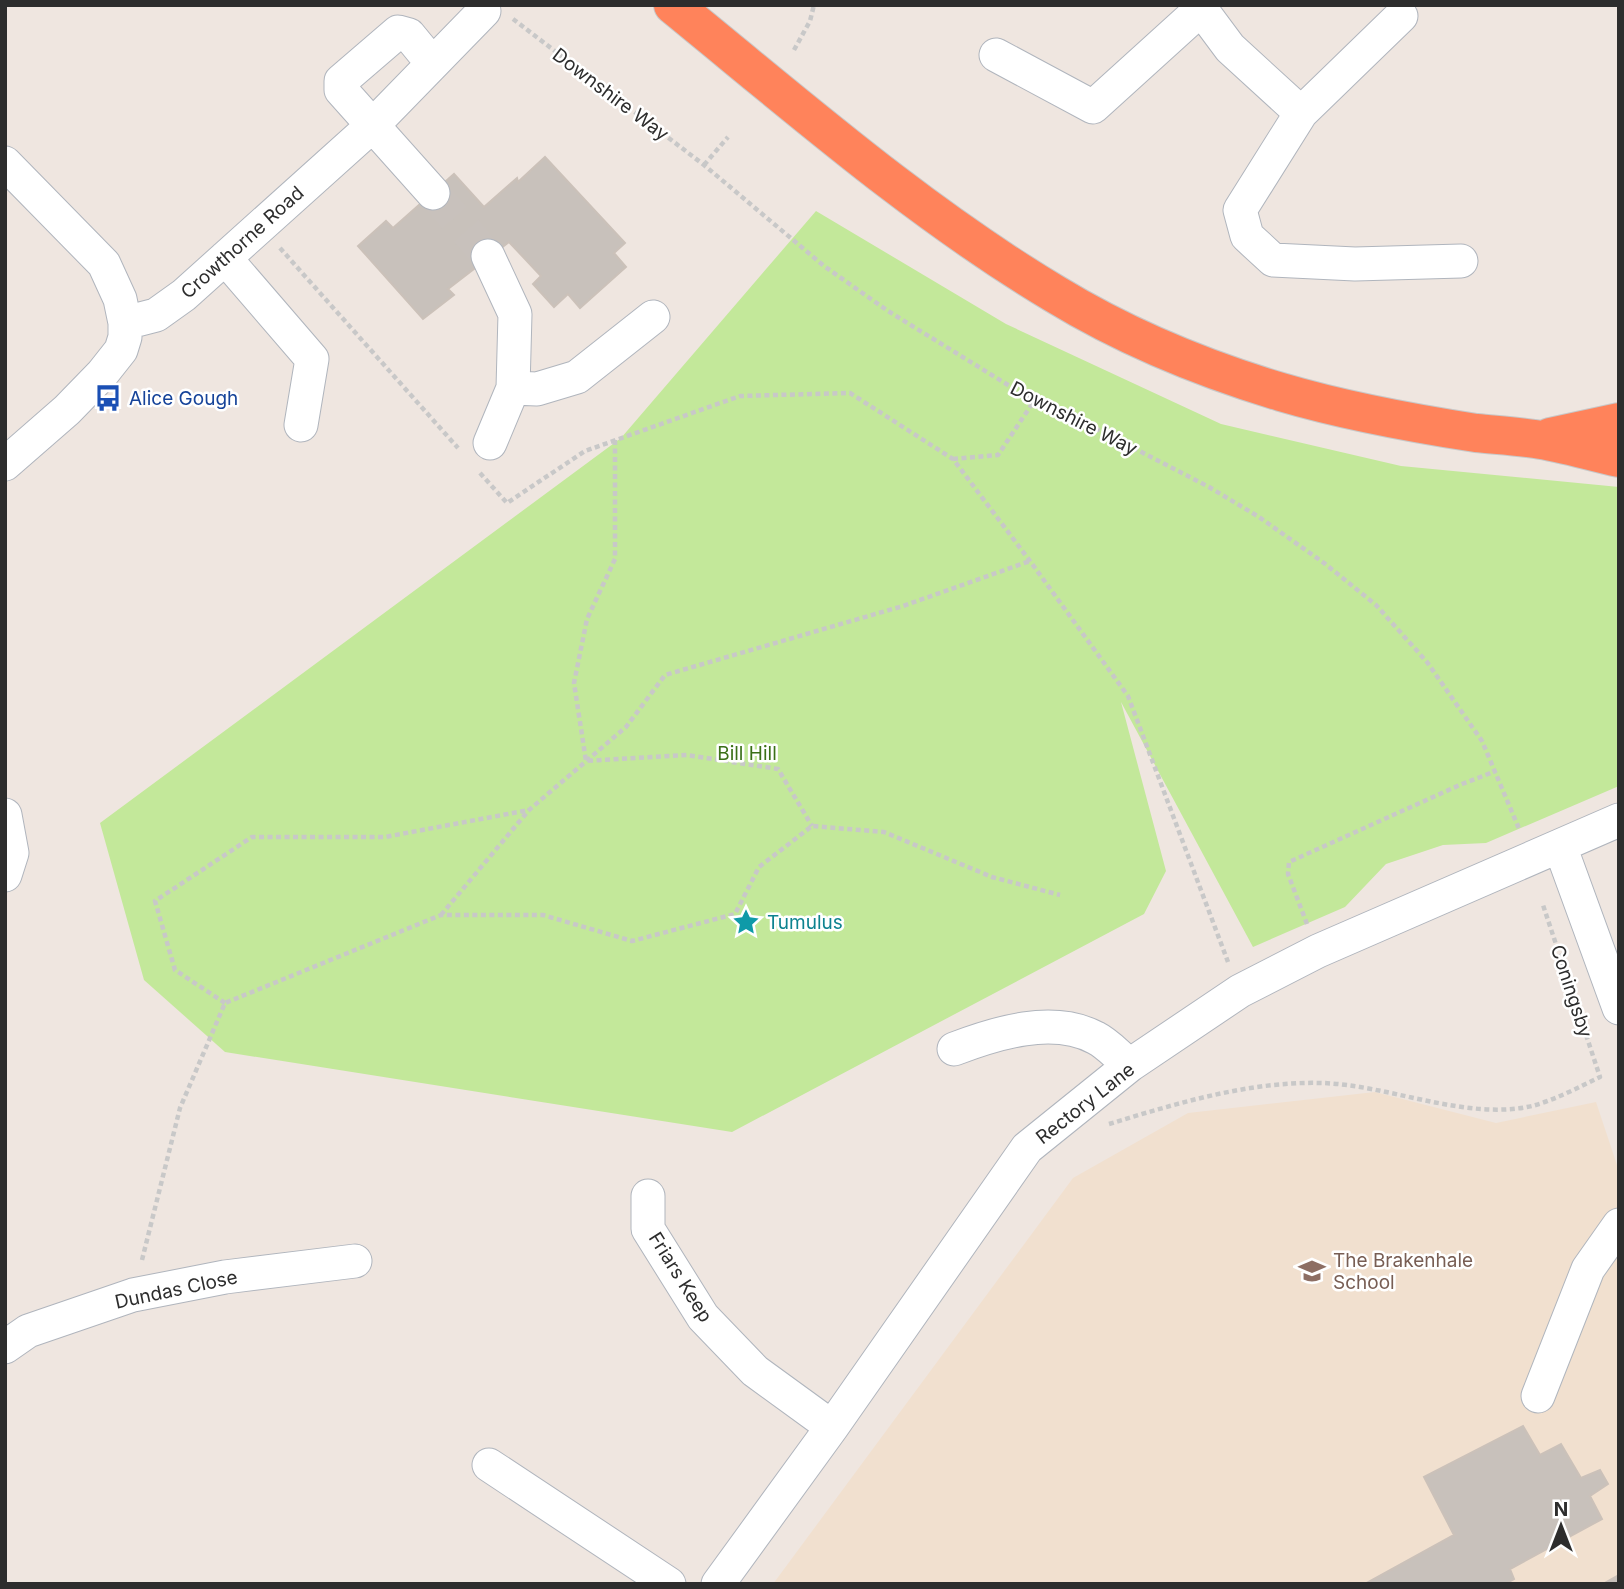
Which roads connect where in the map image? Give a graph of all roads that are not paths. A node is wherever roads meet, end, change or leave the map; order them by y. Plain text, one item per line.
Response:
1 (673, 5) edge
2 (1199, 8) edge
3 (495, 12) road end
4 (1401, 16) dead end
5 (996, 55) dead end
6 (432, 63) junction
7 (1301, 113) junction
8 (372, 126) junction
9 (5, 163) edge
10 (433, 193) tunnel mouth
11 (488, 256) tunnel mouth
12 (225, 258) junction
13 (1461, 261) dead end
14 (653, 317) dead end
15 (125, 323) junction
16 (513, 388) junction
17 (1619, 422) edge
18 (301, 425) dead end
19 (1537, 439) junction
20 (477, 456) road end
21 (1619, 458) edge
22 (5, 464) edge
23 (5, 815) edge
24 (1619, 820) edge
25 (1560, 846) junction
26 (5, 875) edge
27 (1619, 1008) edge
28 (954, 1049) dead end
29 (1130, 1065) junction
30 (648, 1196) dead end
31 (1619, 1225) edge
32 (355, 1261) dead end
33 (5, 1347) edge
34 (1538, 1396) dead end
35 (832, 1427) junction
36 (489, 1465) dead end
37 (669, 1584) edge
38 (718, 1584) edge

1 - 19 highway
2 - 5 street
2 - 7 street
3 - 6 street, Crowthorne Road
4 - 7 street
6 - 8 street, Crowthorne Road
6 - 8 street
7 - 13 street
8 - 10 street
8 - 12 street, Crowthorne Road
9 - 15 street
11 - 16 street
12 - 15 street, Crowthorne Road
12 - 18 street
14 - 16 street
15 - 22 street
16 - 20 street
17 - 19 highway
19 - 21 highway
23 - 26 street
24 - 25 street, Rectory Lane
25 - 27 street, Coningsby
25 - 29 street, Rectory Lane
28 - 29 street
29 - 35 street, Rectory Lane
30 - 35 street, Friars Keep
31 - 34 street
32 - 33 street, Dundas Close
35 - 38 street, Rectory Lane
36 - 37 street

